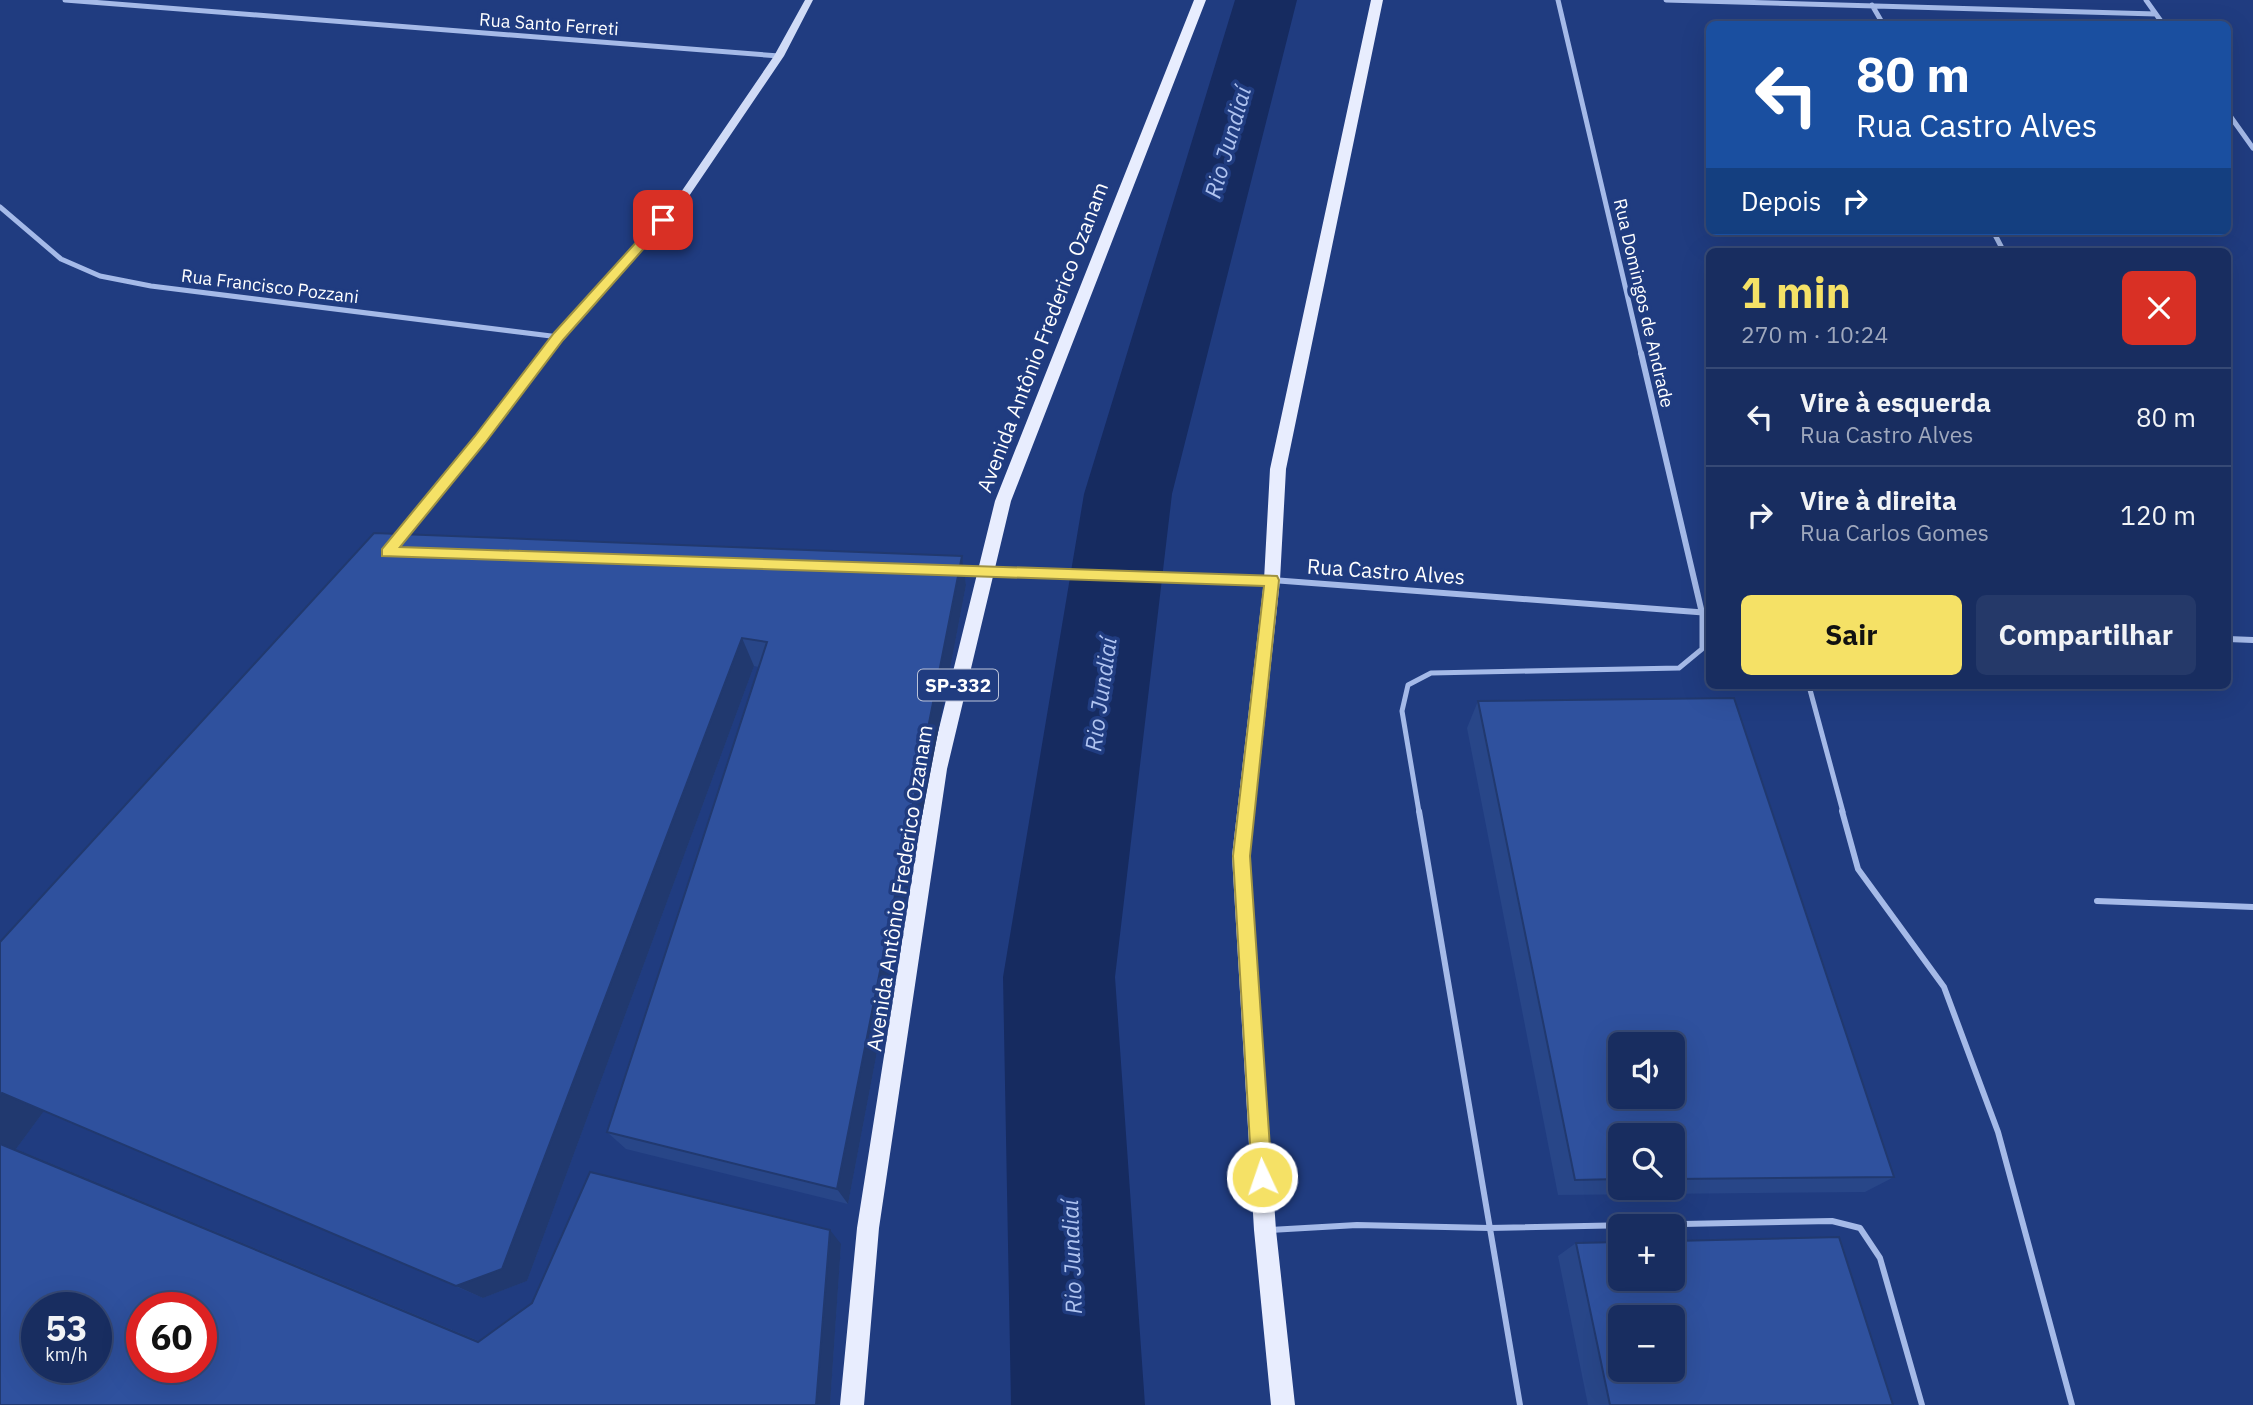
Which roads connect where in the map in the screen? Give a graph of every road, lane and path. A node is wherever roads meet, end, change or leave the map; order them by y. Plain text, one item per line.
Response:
1 (65, 0) edge
2 (809, 0) edge
3 (1199, 0) edge
4 (1377, 0) edge
5 (1558, 0) edge
6 (1666, 0) edge
7 (2146, 0) edge
8 (1872, 5) junction
9 (2156, 14) junction
10 (1881, 21) edge
11 (2162, 21) edge
12 (779, 56) junction
13 (2231, 117) edge
14 (2253, 148) edge
15 (0, 207) edge
16 (559, 337) junction
17 (389, 556) edge
18 (944, 570) edge
19 (986, 571) junction
20 (1272, 580) junction
21 (1706, 613) edge
22 (2231, 639) edge
23 (2253, 640) edge
24 (1810, 689) edge
25 (2097, 901) dead end
26 (2253, 907) edge
27 (1489, 1228) junction
28 (1265, 1230) junction
29 (852, 1405) edge
30 (1283, 1405) edge
31 (1520, 1405) edge
32 (1923, 1405) edge
33 (2073, 1405) edge

1 - 12 street, Rua Santo Ferreti
2 - 12 main road
3 - 19 main road, Avenida Antônio Frederico Ozanam / SP-332
4 - 20 main road
5 - 21 street, Rua Domingos de Andrade
6 - 8 street
7 - 9 street
8 - 9 street
8 - 10 street
9 - 11 street
12 - 16 main road
13 - 14 street
15 - 16 street, Rua Francisco Pozzani
16 - 17 main road
18 - 19 street, Rua Castro Alves
19 - 20 street, Rua Castro Alves
19 - 29 main road, Avenida Antônio Frederico Ozanam / SP-332
20 - 21 street, Rua Castro Alves
20 - 28 main road
21 - 27 lane
22 - 23 street
24 - 33 lane
25 - 26 lane
27 - 28 lane
27 - 31 lane
27 - 32 lane
28 - 30 main road

